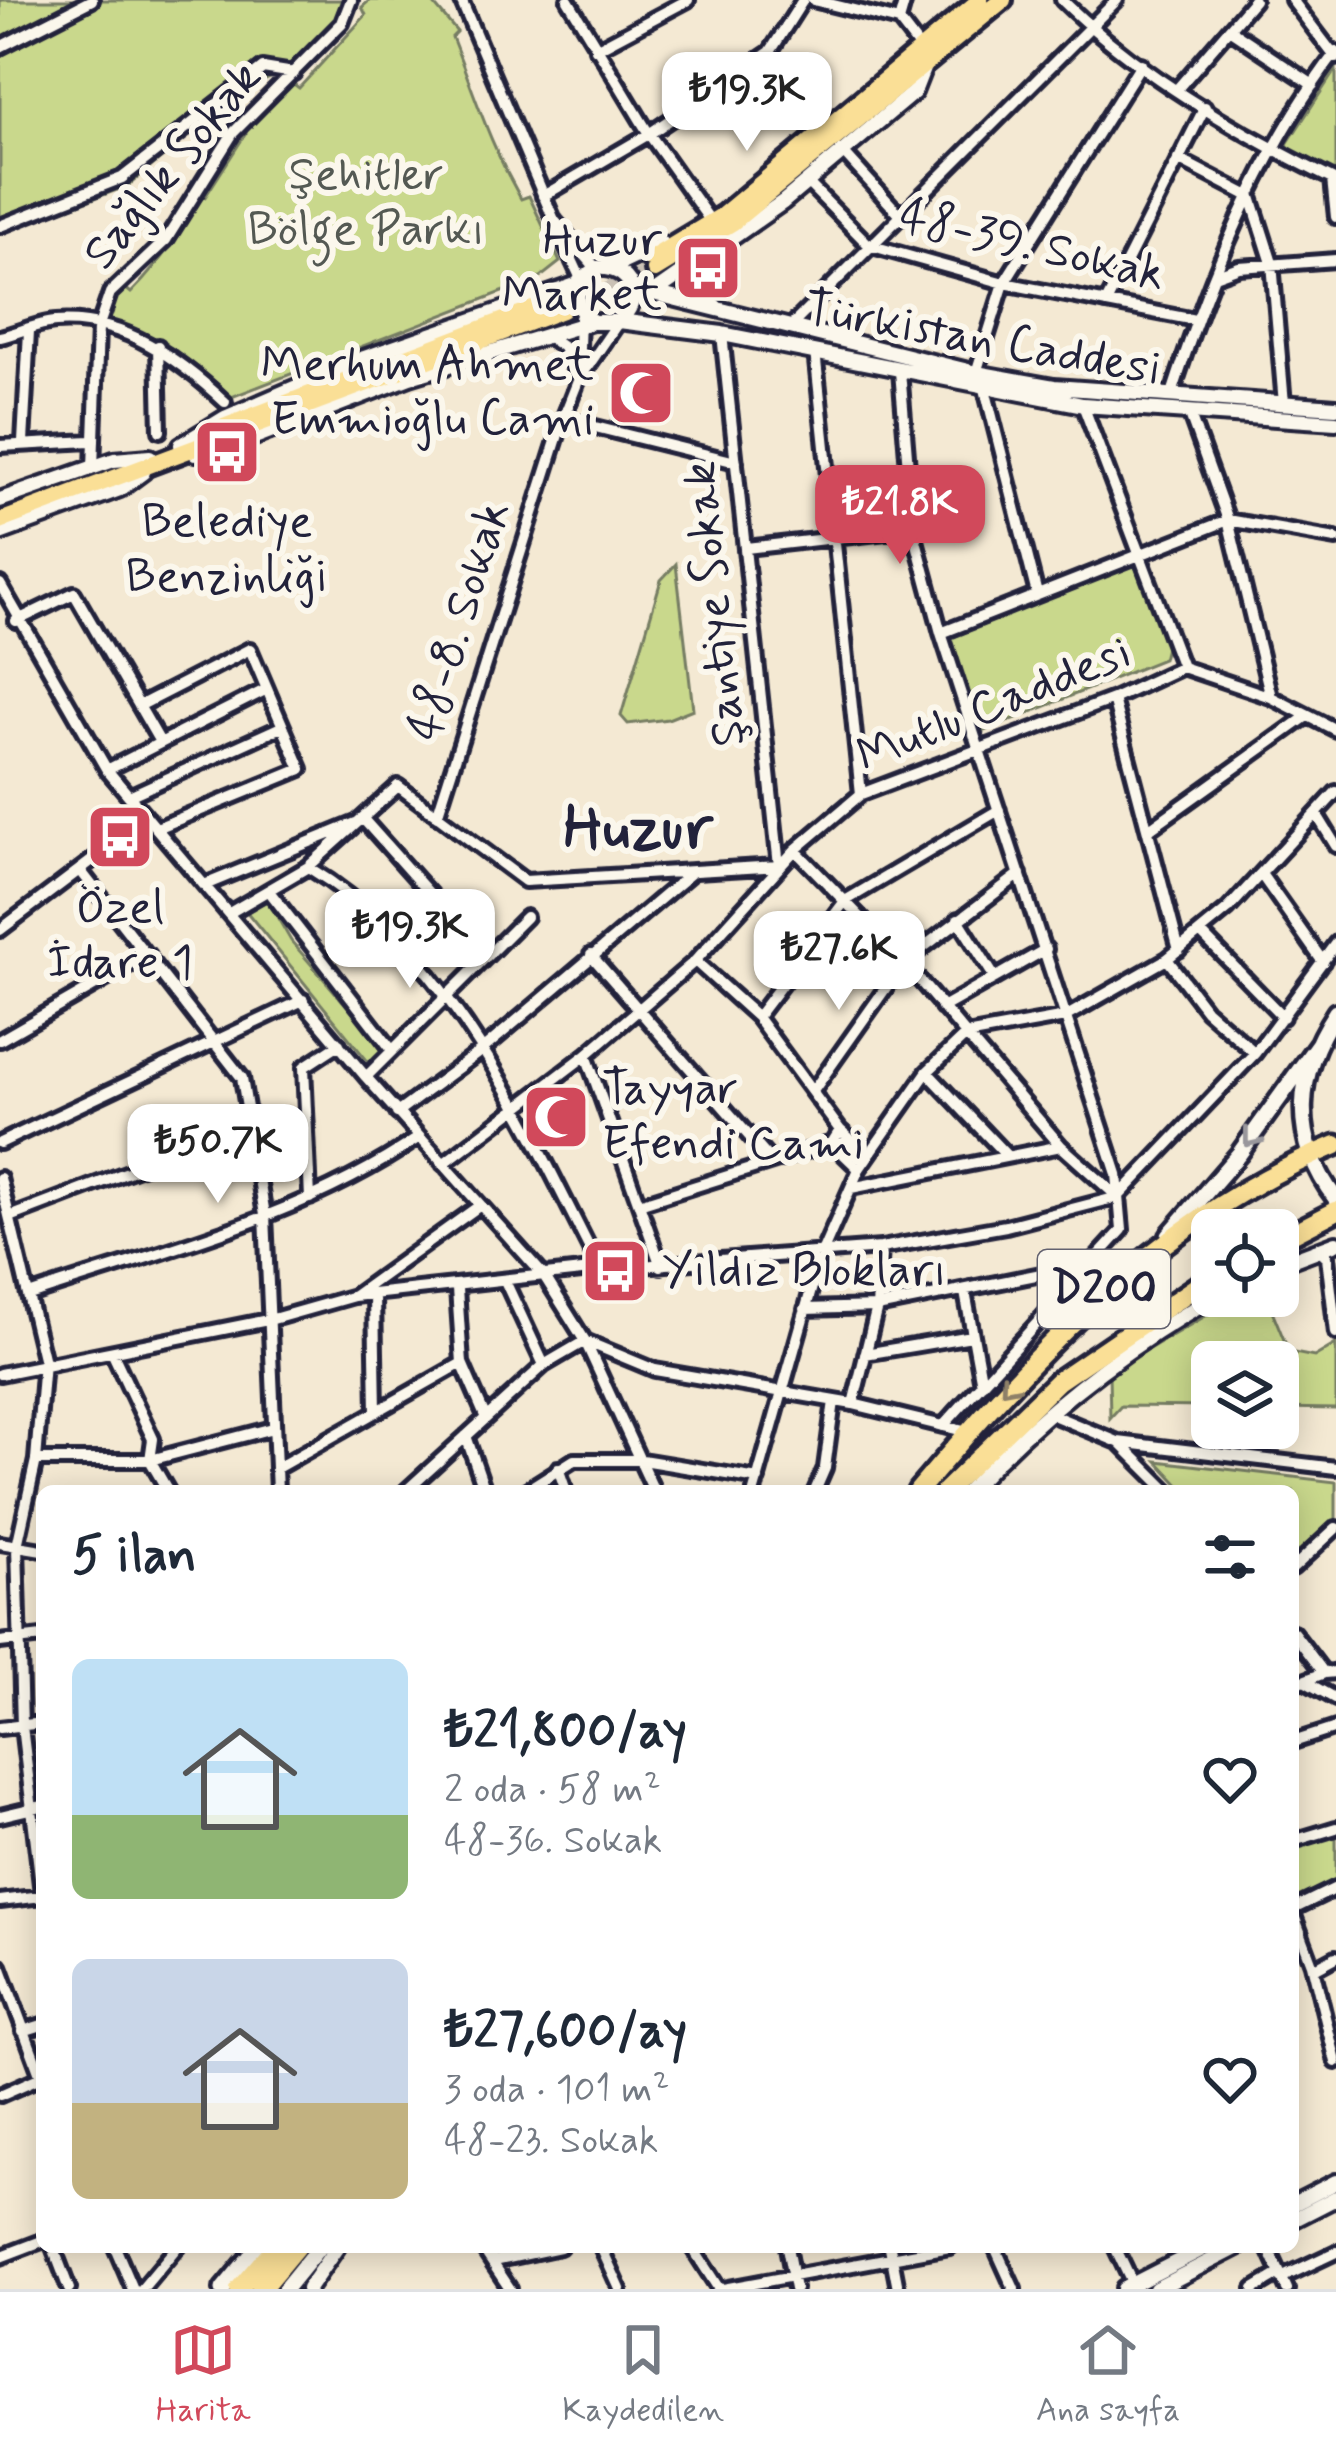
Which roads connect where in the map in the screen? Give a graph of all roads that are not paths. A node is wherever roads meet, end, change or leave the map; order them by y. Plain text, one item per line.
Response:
1 (351, 0) edge
2 (451, 0) edge
3 (461, 0) edge
4 (568, 0) edge
5 (688, 0) edge
6 (803, 0) edge
7 (813, 0) edge
8 (905, 0) edge
9 (980, 0) edge
10 (1003, 0) edge
11 (1062, 0) edge
12 (1117, 0) edge
13 (1254, 0) edge
14 (1292, 0) edge
15 (87, 1) edge
16 (899, 21) junction
17 (1090, 28) junction
18 (1229, 29) junction
19 (476, 38) junction
20 (0, 47) edge
21 (596, 49) junction
22 (1335, 55) edge
23 (922, 60) junction
24 (1141, 64) junction
25 (898, 71) junction
26 (294, 73) junction
27 (1313, 85) junction
28 (1178, 88) junction
29 (1205, 107) junction
30 (649, 134) junction
31 (841, 150) junction
32 (1274, 151) junction
33 (1178, 159) junction
34 (1334, 180) edge
35 (806, 182) junction
36 (543, 196) junction
37 (1251, 196) junction
38 (707, 216) junction
39 (901, 216) junction
40 (1336, 217) edge
41 (554, 220) junction
42 (0, 226) edge
43 (868, 245) junction
44 (721, 249) junction
45 (1336, 260) edge
46 (1272, 263) junction
47 (604, 268) junction
48 (1217, 275) junction
49 (580, 281) junction
50 (1004, 283) junction
51 (633, 294) junction
52 (654, 295) junction
53 (1106, 303) junction
54 (724, 312) junction
55 (574, 313) junction
56 (1196, 320) junction
57 (619, 321) junction
58 (98, 328) junction
59 (789, 328) junction
60 (29, 331) junction
61 (722, 334) junction
62 (548, 336) junction
63 (0, 337) edge
64 (158, 346) junction
65 (815, 351) junction
66 (900, 371) junction
67 (976, 373) junction
68 (578, 381) junction
69 (985, 389) junction
70 (1172, 397) junction
71 (225, 403) dead end
72 (1284, 404) junction
73 (1083, 405) junction
74 (1336, 407) edge
75 (1190, 415) junction
76 (563, 419) junction
77 (1336, 422) edge
78 (160, 431) dead end
79 (90, 441) junction
80 (22, 442) junction
81 (0, 446) edge
82 (181, 450) junction
83 (149, 462) junction
84 (736, 462) junction
85 (92, 468) junction
86 (0, 500) edge
87 (0, 510) edge
88 (1228, 520) junction
89 (0, 521) edge
90 (914, 529) junction
91 (0, 533) edge
92 (835, 538) junction
93 (1336, 542) edge
94 (746, 548) junction
95 (1138, 553) junction
96 (0, 584) edge
97 (1037, 594) junction
98 (16, 620) junction
99 (941, 633) junction
100 (1182, 667) junction
101 (263, 691) junction
102 (1271, 697) junction
103 (1113, 699) junction
104 (139, 706) junction
105 (1307, 716) junction
106 (281, 728) junction
107 (1336, 730) edge
108 (160, 742) junction
109 (978, 748) junction
110 (107, 770) junction
111 (1336, 792) edge
112 (861, 794) junction
113 (129, 796) junction
114 (999, 810) junction
115 (1317, 815) junction
116 (437, 816) junction
117 (364, 820) junction
118 (152, 823) junction
119 (1148, 830) junction
120 (1336, 846) edge
121 (795, 850) junction
122 (779, 866) junction
123 (308, 867) junction
124 (80, 870) junction
125 (691, 873) junction
126 (1020, 874) junction
127 (1261, 874) junction
128 (207, 884) junction
129 (269, 891) junction
130 (845, 902) junction
131 (230, 913) junction
132 (526, 917) dead end
133 (958, 919) junction
134 (0, 930) edge
135 (1202, 934) junction
136 (1336, 943) edge
137 (1046, 950) junction
138 (1180, 950) junction
139 (148, 955) junction
140 (591, 955) junction
141 (486, 957) junction
142 (1167, 959) junction
143 (695, 961) junction
144 (904, 962) junction
145 (1323, 962) junction
146 (995, 978) junction
147 (444, 997) junction
148 (303, 1000) junction
149 (942, 1009) junction
150 (635, 1012) junction
151 (1336, 1012) edge
152 (1283, 1016) junction
153 (757, 1017) junction
154 (1065, 1017) junction
155 (966, 1035) junction
156 (215, 1038) junction
157 (0, 1040) edge
158 (339, 1044) junction
159 (1318, 1044) junction
160 (392, 1050) junction
161 (482, 1050) junction
162 (1256, 1053) junction
163 (586, 1055) junction
164 (927, 1072) junction
165 (366, 1077) junction
166 (813, 1091) junction
167 (518, 1107) junction
168 (398, 1113) junction
169 (254, 1124) junction
170 (840, 1130) junction
171 (418, 1138) junction
172 (0, 1143) edge
173 (832, 1143) junction
174 (1336, 1144) edge
175 (1061, 1146) junction
176 (869, 1155) junction
177 (1007, 1156) junction
178 (1309, 1156) junction
179 (770, 1160) junction
180 (443, 1164) junction
181 (859, 1169) junction
182 (0, 1178) edge
183 (851, 1188) junction
184 (1118, 1197) junction
185 (310, 1198) junction
186 (1336, 1199) edge
187 (639, 1204) junction
188 (479, 1206) junction
189 (1336, 1210) edge
190 (265, 1215) junction
191 (10, 1217) junction
192 (1299, 1229) edge
193 (1164, 1241) junction
194 (1336, 1243) edge
195 (881, 1248) junction
196 (1319, 1250) junction
197 (820, 1255) junction
198 (1299, 1257) edge
199 (1091, 1264) junction
200 (661, 1266) junction
201 (600, 1269) junction
202 (544, 1277) junction
203 (506, 1283) junction
204 (457, 1288) junction
205 (1191, 1290) edge
206 (965, 1292) junction
207 (29, 1295) junction
208 (374, 1295) junction
209 (354, 1297) junction
210 (877, 1306) junction
211 (805, 1309) junction
212 (1191, 1312) edge
213 (273, 1319) junction
214 (1336, 1334) edge
215 (972, 1336) junction
216 (585, 1341) junction
217 (113, 1354) junction
218 (865, 1354) junction
219 (44, 1362) junction
220 (462, 1363) junction
221 (544, 1365) junction
222 (0, 1374) edge
223 (982, 1384) junction
224 (780, 1391) junction
225 (834, 1401) junction
226 (853, 1405) junction
227 (376, 1412) junction
228 (1048, 1413) junction
229 (485, 1416) junction
230 (943, 1426) junction
231 (273, 1428) junction
232 (968, 1432) junction
233 (466, 1436) junction
234 (1118, 1442) junction
235 (36, 1460) junction
236 (150, 1460) junction
237 (642, 1460) junction
238 (277, 1468) junction
239 (558, 1468) junction
240 (1336, 1468) edge
241 (165, 1485) edge
242 (277, 1485) edge
243 (413, 1485) edge
244 (483, 1485) edge
245 (534, 1485) edge
246 (564, 1485) edge
247 (652, 1485) edge
248 (756, 1485) edge
249 (817, 1485) edge
250 (923, 1485) edge
251 (951, 1485) edge
252 (977, 1485) edge
253 (1162, 1485) edge
254 (1336, 1530) edge
255 (0, 1543) edge
256 (17, 1546) junction
257 (36, 1549) edge
258 (1299, 1563) edge
259 (36, 1638) edge
260 (1299, 1638) edge
261 (17, 1640) junction
262 (0, 1642) edge
263 (1332, 1671) edge
264 (1299, 1683) edge
265 (1336, 1699) edge
266 (36, 1725) edge
267 (22, 1726) junction
268 (0, 1728) edge
269 (1336, 1728) edge
270 (1299, 1740) edge
271 (36, 1807) edge
272 (0, 1816) edge
273 (1336, 1828) edge
274 (1299, 1838) edge
275 (1336, 1888) edge
276 (36, 1895) edge
277 (0, 1901) edge
278 (1299, 1908) edge
279 (1299, 1928) edge
280 (1336, 1957) edge
281 (0, 1966) edge
282 (1314, 1969) junction
283 (36, 2026) edge
284 (23, 2031) junction
285 (1336, 2062) edge
286 (36, 2063) edge
287 (36, 2080) edge
288 (0, 2095) edge
289 (1336, 2182) edge
290 (1336, 2198) edge
291 (1299, 2201) edge
292 (1299, 2217) edge
293 (36, 2243) edge
294 (1336, 2252) edge
295 (55, 2253) edge
296 (118, 2253) edge
297 (171, 2253) edge
298 (253, 2253) edge
299 (269, 2253) edge
300 (291, 2253) edge
301 (315, 2253) edge
302 (333, 2253) edge
303 (487, 2253) edge
304 (532, 2253) edge
305 (604, 2253) edge
306 (696, 2253) edge
307 (891, 2253) edge
308 (998, 2253) edge
309 (1117, 2253) edge
310 (1194, 2253) edge
311 (1226, 2253) edge
312 (0, 2257) edge
313 (494, 2261) junction
314 (1283, 2280) edge
315 (794, 2282) edge
316 (309, 2287) edge
317 (1128, 2287) edge
318 (69, 2289) edge
319 (137, 2289) edge
320 (223, 2289) edge
321 (239, 2289) edge
322 (261, 2289) edge
323 (285, 2289) edge
324 (510, 2289) edge
325 (620, 2289) edge
326 (721, 2289) edge
327 (898, 2289) edge
328 (1015, 2289) edge
329 (1156, 2289) edge
330 (1254, 2289) edge

1 - 26 street, Sağlık Sokak
2 - 19 street
3 - 19 street
4 - 21 street
5 - 21 street
6 - 30 street
7 - 16 street
8 - 16 street
9 - 23 main road
10 - 23 main road
11 - 17 street
12 - 17 street
13 - 18 street
14 - 22 street
15 - 20 street
16 - 23 street
17 - 24 street
17 - 39 street
18 - 27 street
18 - 28 street
19 - 36 street
21 - 30 street
22 - 27 street
23 - 25 main road
23 - 25 main road
23 - 31 street
24 - 28 street
24 - 50 street
25 - 38 street
26 - 42 street
26 - 58 street, Sağlık Sokak
27 - 32 street
28 - 29 street
29 - 32 street
29 - 33 street
30 - 36 street
30 - 38 street
31 - 35 street
31 - 39 street
32 - 34 street
32 - 37 street
33 - 37 street
33 - 53 street
34 - 40 street
35 - 43 street, 48-39. Sokak
35 - 44 street
36 - 41 street
37 - 46 street
37 - 48 street
38 - 47 street
39 - 43 street
41 - 47 street
41 - 49 street
43 - 50 street, 48-39. Sokak
43 - 59 street
44 - 52 street
44 - 54 street
45 - 46 street
46 - 48 street
46 - 72 street
47 - 49 street
47 - 51 street
48 - 56 street
49 - 55 street
49 - 82 street
50 - 53 street, 48-39. Sokak
50 - 67 street
51 - 52 street, Türkistan Caddesi
51 - 57 street
52 - 54 street, Türkistan Caddesi
53 - 56 street, 48-39. Sokak
54 - 59 street, Türkistan Caddesi
55 - 57 street, Türkistan Caddesi
55 - 62 street, Türkistan Caddesi
55 - 68 street
55 - 82 main road
56 - 70 street
57 - 61 street, Türkistan Caddesi
57 - 68 street
58 - 60 street
58 - 64 street
58 - 79 street, Sağlık Sokak
59 - 67 street, Türkistan Caddesi
60 - 63 street
60 - 80 street
61 - 65 street, Türkistan Caddesi
61 - 84 street, Şantiye Sokak
62 - 68 street
62 - 82 street, Türkistan Caddesi
64 - 71 street
64 - 78 street
65 - 66 street, Türkistan Caddesi
65 - 92 street
66 - 69 street, Türkistan Caddesi
66 - 90 street
67 - 70 street, Türkistan Caddesi
68 - 76 street, 48-8. Sokak
69 - 73 street, Türkistan Caddesi
69 - 97 street
70 - 72 street, Türkistan Caddesi
72 - 74 street, Türkistan Caddesi
73 - 75 street, Türkistan Caddesi
73 - 95 street
75 - 77 street, Türkistan Caddesi
75 - 88 street
76 - 84 street
76 - 116 street, 48-8. Sokak
79 - 80 street
79 - 85 street, Sağlık Sokak
80 - 81 street
82 - 83 main road
83 - 85 street
83 - 87 main road
83 - 89 main road
83 - 91 street
84 - 94 street, Şantiye Sokak
85 - 86 street
88 - 93 street
88 - 95 street
88 - 102 street
90 - 92 street
90 - 99 street
92 - 94 street
92 - 112 street
94 - 122 street, Şantiye Sokak
95 - 97 street
95 - 100 street
96 - 98 street
97 - 99 street
98 - 104 street
98 - 110 street
99 - 109 street
100 - 102 street, Mutlu Caddesi
100 - 103 street, Mutlu Caddesi
101 - 104 street
101 - 106 street
101 - 108 street
102 - 105 street, Mutlu Caddesi
103 - 109 street, Mutlu Caddesi
103 - 119 street
104 - 108 street
105 - 107 street, Mutlu Caddesi
105 - 119 street
106 - 113 street
106 - 118 street
108 - 110 street
109 - 112 street, Mutlu Caddesi
109 - 114 street
110 - 113 street
111 - 115 street
112 - 121 street, Mutlu Caddesi
113 - 118 street
114 - 126 street
114 - 130 street
115 - 120 street
115 - 127 street
116 - 117 street
116 - 125 street
117 - 123 street
117 - 128 street
117 - 141 street
118 - 124 street
118 - 128 street
119 - 138 street
121 - 122 street, Mutlu Caddesi
121 - 130 street
122 - 125 street
122 - 143 street, Mutlu Caddesi
123 - 129 street
123 - 147 street
124 - 134 street
124 - 139 street
125 - 140 street
126 - 133 street
126 - 137 street
127 - 135 street
127 - 145 street
128 - 131 street
129 - 131 street
129 - 160 street
130 - 144 street
130 - 153 street
131 - 148 street
132 - 141 street
133 - 144 street
133 - 146 street
135 - 138 street
135 - 152 street
136 - 145 street
137 - 146 street
137 - 154 street
138 - 142 street
139 - 156 street
139 - 157 street
140 - 150 street
140 - 161 street
141 - 147 street
142 - 154 street
142 - 162 street
143 - 150 street, Mutlu Caddesi
143 - 153 street
144 - 149 street
144 - 166 street
145 - 152 street
146 - 149 street
147 - 160 street
147 - 161 street
148 - 156 street
148 - 158 street
149 - 155 street
150 - 163 street, Mutlu Caddesi
150 - 179 street
151 - 159 main road
152 - 162 street
153 - 166 street
154 - 155 street
154 - 184 street
155 - 164 street
155 - 175 street
156 - 169 street
156 - 172 street
158 - 165 street
158 - 185 street
159 - 178 main road
159 -> 193 main road
160 - 165 street
161 - 167 street
161 - 168 street
162 - 184 street
163 - 167 street, Mutlu Caddesi
163 - 187 street
164 - 176 street
164 - 177 street
165 - 168 street
166 - 170 street
167 - 180 street, Mutlu Caddesi
167 - 201 street
168 - 171 street
169 - 190 street
169 - 191 street
170 - 173 street
170 - 176 street
171 - 180 street
171 - 185 street
173 - 179 street
173 - 181 street
174 - 178 highway, D200
175 - 177 street
175 - 184 street
176 - 181 street
177 - 183 street
178 - 186 main road
178 - 193 highway, D200
179 - 187 street
180 - 188 street
181 - 183 street
182 - 191 street
183 - 197 street
184 - 195 street
184 - 199 street
185 - 190 street
187 - 200 street
188 - 202 street
188 - 209 street
189 - 192 highway
190 - 207 street
190 - 213 street
191 - 207 street
193 -> 232 highway, D200
194 - 196 street
195 - 197 street
195 - 210 street
196 - 198 street
196 - 214 street
197 - 200 street
197 - 211 street
199 - 206 street
199 - 223 street
200 - 201 street
201 - 202 street
202 - 203 street
202 - 216 street
203 - 204 street
203 - 221 street
204 - 208 street
204 - 220 street
205 - 251 highway, D200
206 - 210 street
206 - 215 street
207 - 219 street
208 - 209 street
208 - 227 street
209 - 213 street
210 - 211 street
210 - 218 street
211 - 224 street
212 - 228 street
213 - 217 street
213 - 231 street
215 - 218 street
215 - 223 street
216 - 221 street
216 - 224 street
216 - 237 street
217 - 219 street
217 - 236 street
218 - 226 street
219 - 222 street
219 - 235 street
220 - 227 street
220 - 229 street
221 - 229 street
223 - 230 street
224 - 225 street
224 - 248 street
225 - 226 street
225 - 249 street
226 - 230 street
227 - 238 street
228 - 234 street
228 - 252 street
229 - 233 street
230 - 232 street
231 - 236 street
231 - 238 street
232 - 250 highway, D200
233 - 243 street
233 - 244 street
234 - 240 street
234 - 253 street
235 - 236 street
235 - 256 street
236 - 241 street
237 - 239 street
237 - 247 street
237 - 248 street
238 - 242 street
239 - 245 street
239 - 246 street
254 - 258 street
255 - 256 street
256 - 257 street
256 - 261 street
259 - 261 street
260 - 263 street
261 - 262 street
261 - 267 street
263 - 264 street
264 - 265 street
266 - 267 street
267 - 268 street
267 - 271 street
269 - 270 street
271 - 272 street
273 - 274 street
275 - 278 street
276 - 277 street
279 - 282 street
280 - 282 street
281 - 284 street
282 - 285 street
283 - 284 street
284 - 286 street
287 - 288 street
289 - 291 street
290 - 292 street
293 - 312 street
294 - 314 street
295 - 318 street
296 - 319 street
297 - 319 street
298 - 320 main road
299 - 321 highway
300 - 322 highway
301 - 323 main road
302 - 316 street
303 - 313 street
304 - 313 street
305 - 325 street
306 - 326 street
307 - 315 street
307 - 327 street
308 - 328 street
309 - 317 street
310 - 317 street
311 - 329 street
313 - 324 street
314 - 330 street
315 - 326 street

